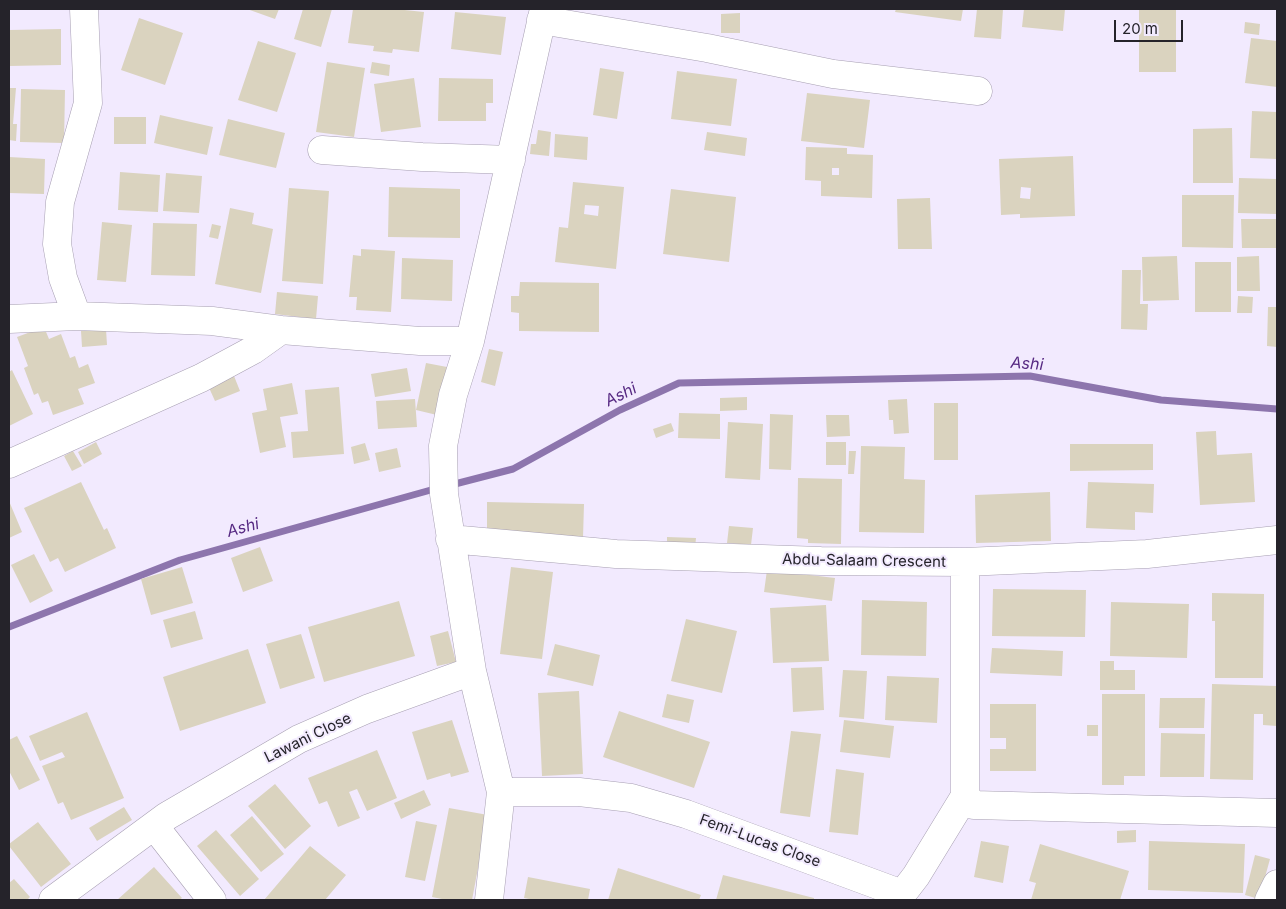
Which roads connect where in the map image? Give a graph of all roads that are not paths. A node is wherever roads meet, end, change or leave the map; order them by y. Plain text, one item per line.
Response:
1 (84, 9) edge
2 (543, 15) edge
3 (978, 91) dead end
4 (322, 150) dead end
5 (511, 160) junction
6 (77, 316) junction
7 (9, 319) edge
8 (282, 330) junction
9 (470, 341) junction
10 (9, 464) edge
11 (450, 539) junction
12 (1277, 540) edge
13 (965, 562) junction
14 (472, 670) junction
15 (502, 792) junction
16 (965, 796) junction
17 (1277, 813) edge
18 (155, 827) junction
19 (53, 900) edge
20 (212, 900) edge
21 (489, 900) edge

1 - 6 street
2 - 3 street
2 - 5 street
4 - 5 street
5 - 9 street
6 - 7 street
6 - 8 street
8 - 9 street
8 - 10 street
9 - 11 street
11 - 13 street, Abdu-Salaam Crescent
11 - 14 street
12 - 13 street, Abdu-Salaam Crescent
13 - 16 street
14 - 15 street
14 - 18 street, Lawani Close
15 - 16 street, Femi-Lucas Close
15 - 21 street
16 - 17 street
18 - 19 street, Lawani Close
18 - 20 street

